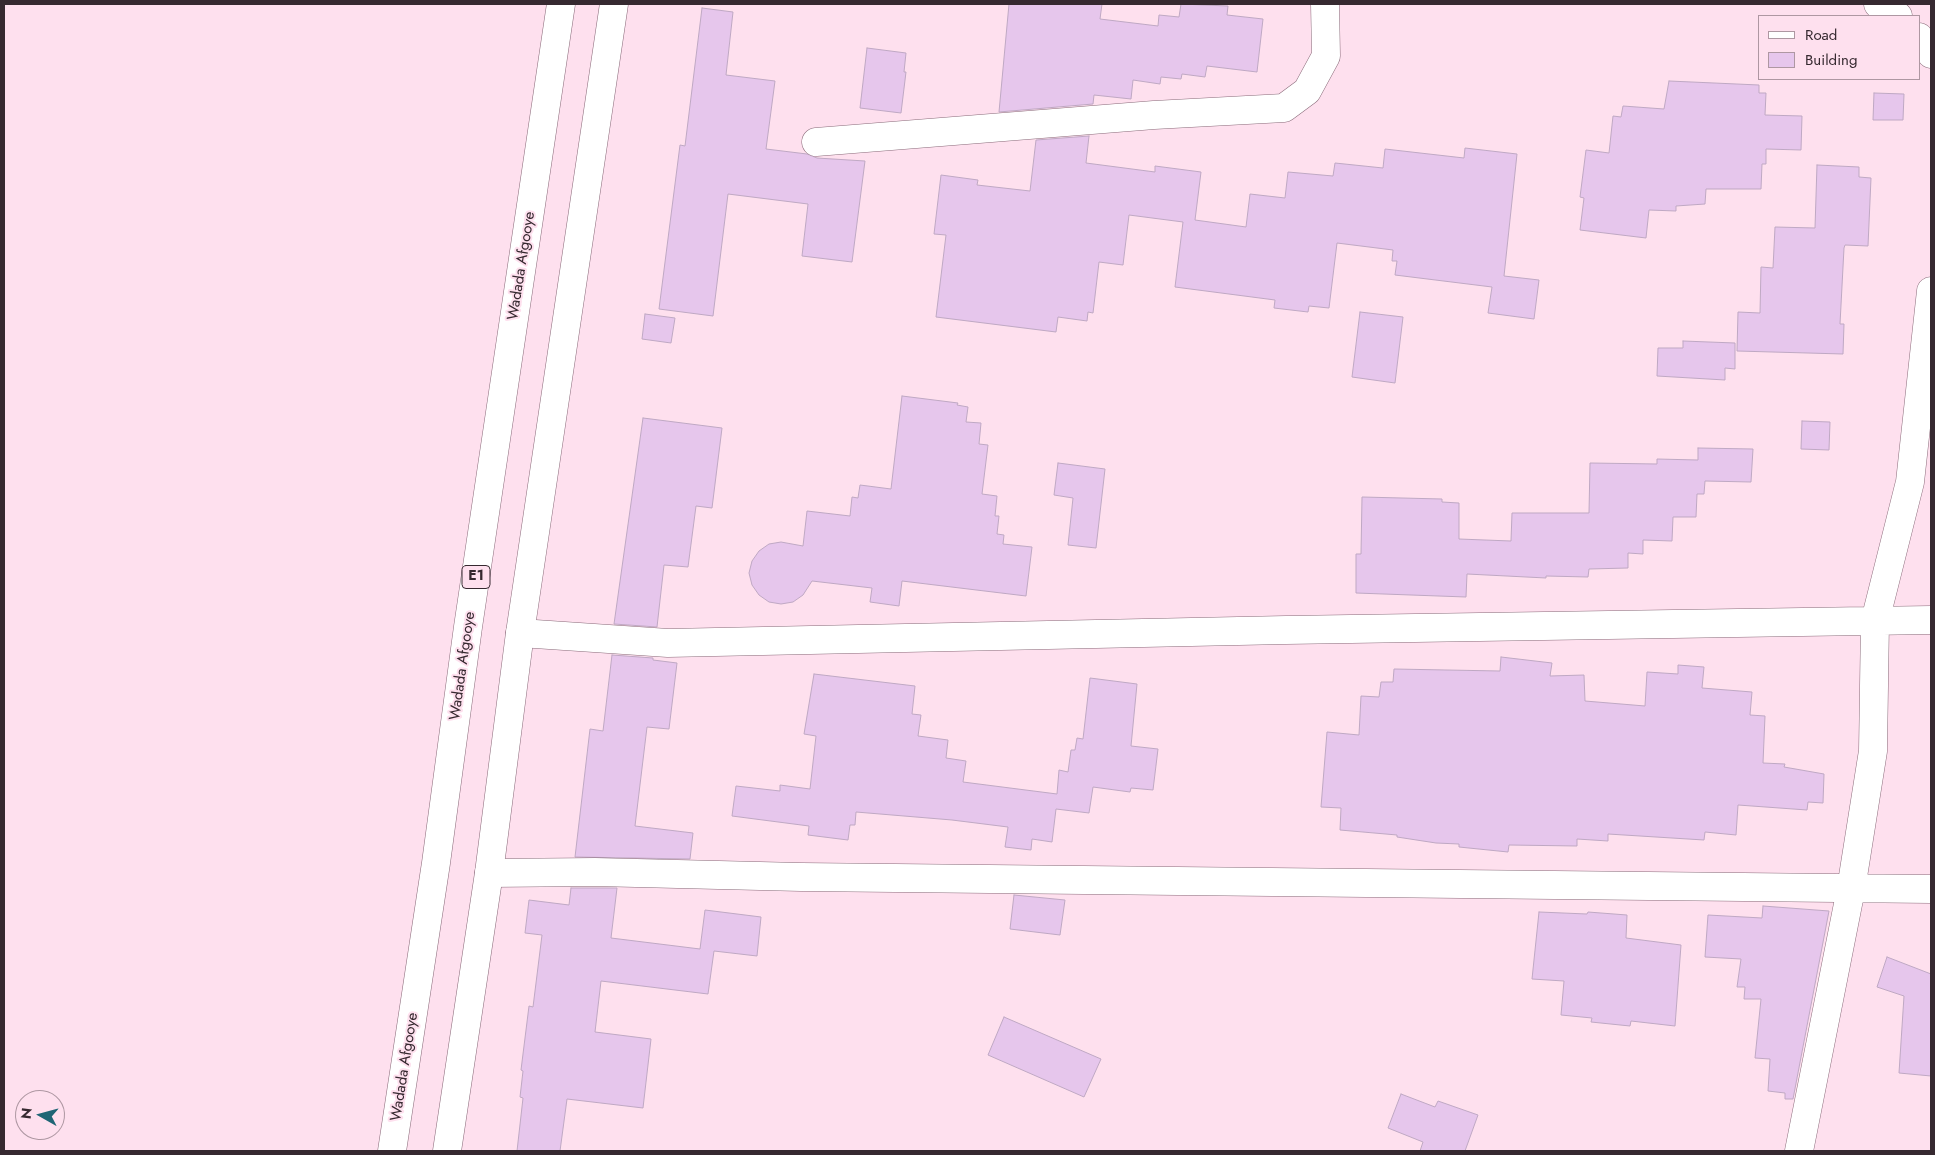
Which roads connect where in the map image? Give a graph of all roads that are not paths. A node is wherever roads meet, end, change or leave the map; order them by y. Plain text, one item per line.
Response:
1 (562, 4) edge
2 (614, 4) edge
3 (1325, 4) edge
4 (1878, 4) edge
5 (1896, 15) edge
6 (1920, 38) edge
7 (1931, 54) edge
8 (816, 142) dead end
9 (1931, 291) edge
10 (1931, 620) edge
11 (1875, 621) junction
12 (520, 633) junction
13 (489, 873) junction
14 (1852, 888) junction
15 (1931, 889) edge
16 (392, 1151) edge
17 (447, 1151) edge
18 (1799, 1151) edge

1 - 16 main road, Wadada Afgooye / E1
2 - 12 main road
3 - 8 main road
4 - 5 main road
6 - 7 main road
9 - 11 main road
10 - 11 main road
11 - 12 main road
11 - 14 main road
12 - 13 main road
13 - 14 main road
13 - 17 main road
14 - 15 main road
14 - 18 main road

